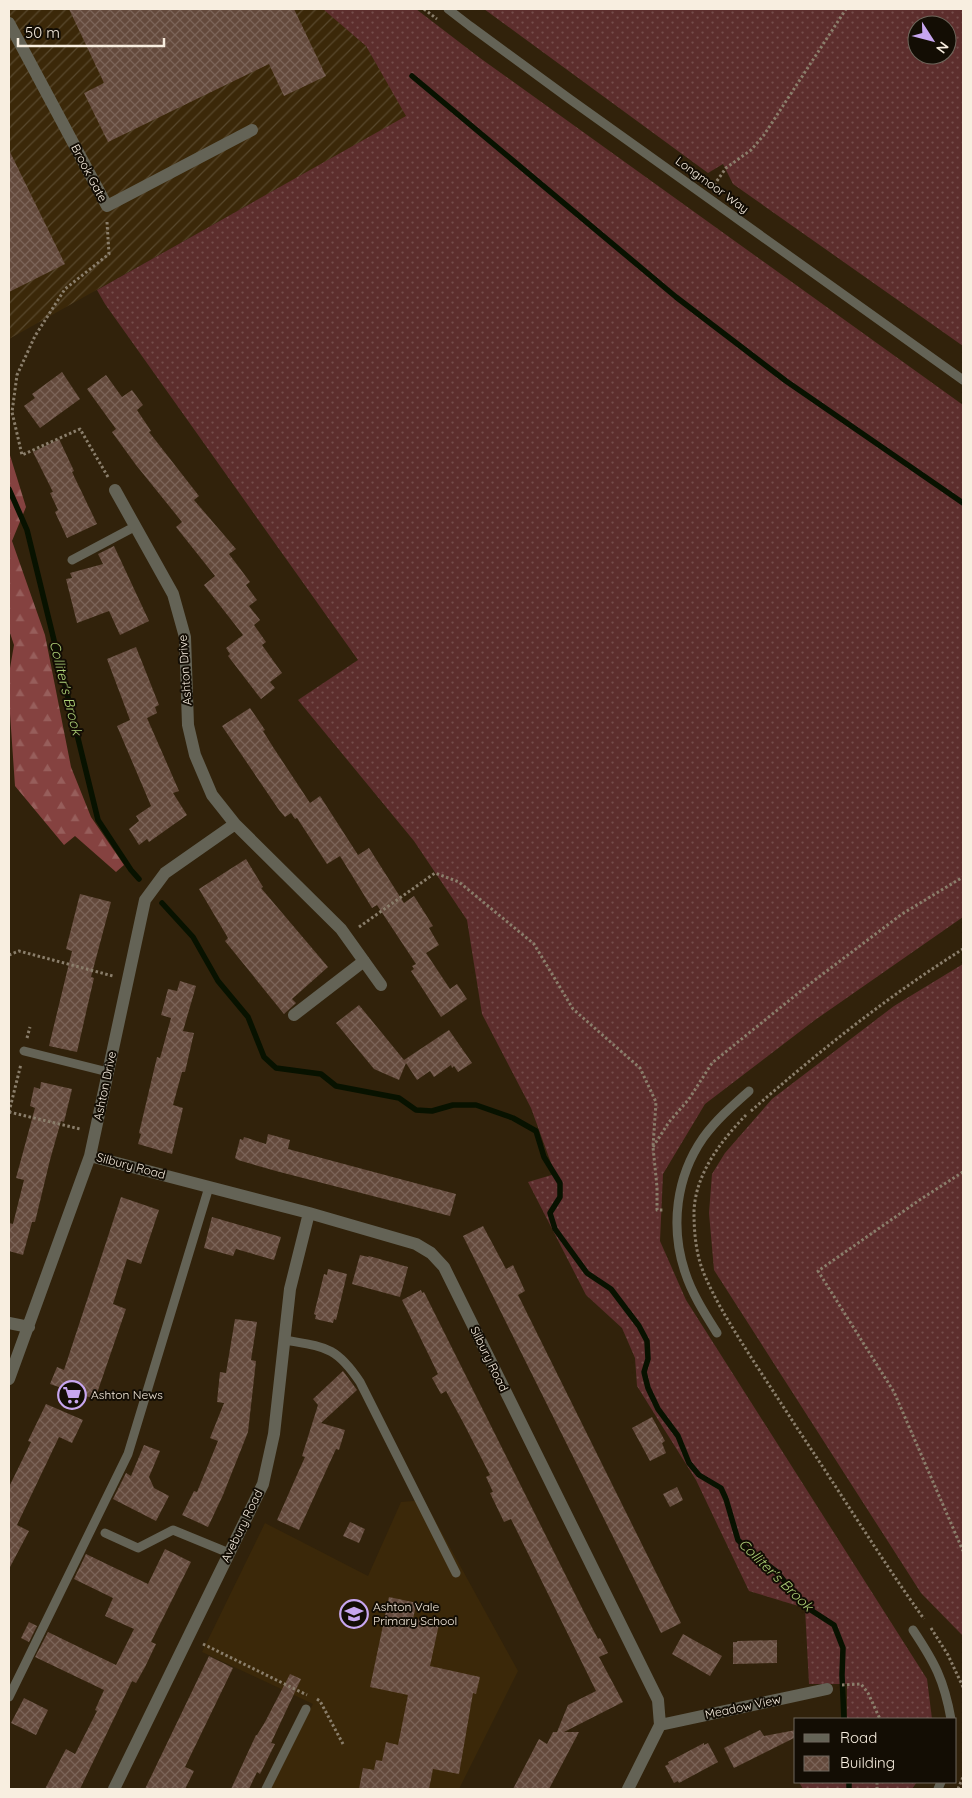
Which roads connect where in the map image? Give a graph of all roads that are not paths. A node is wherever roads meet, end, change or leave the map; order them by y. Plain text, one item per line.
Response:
1 (448, 9) edge
2 (9, 23) edge
3 (252, 130) dead end
4 (963, 380) edge
5 (115, 490) road end
6 (136, 526) junction
7 (72, 560) dead end
8 (235, 824) junction
9 (364, 961) junction
10 (381, 985) dead end
11 (294, 1015) dead end
12 (24, 1052) road end
13 (108, 1072) junction
14 (748, 1091) dead end
15 (90, 1156) junction
16 (209, 1187) junction
17 (308, 1213) junction
18 (9, 1323) edge
19 (29, 1327) junction
20 (717, 1333) dead end
21 (284, 1340) junction
22 (9, 1379) edge
23 (105, 1533) dead end
24 (229, 1553) junction
25 (456, 1573) dead end
26 (913, 1630) dead end
27 (827, 1688) dead end
28 (9, 1697) edge
29 (306, 1709) dead end
30 (951, 1718) edge
31 (660, 1725) junction
32 (114, 1789) edge
33 (266, 1789) edge
34 (628, 1789) edge

1 - 4 lane, Longmoor Way
2 - 3 street, Brook Gate
5 - 6 street, Ashton Drive
6 - 7 lane
6 - 8 street, Ashton Drive
8 - 9 street, Ashton Drive
8 - 13 street, Ashton Drive
9 - 10 street, Ashton Drive
9 - 11 street
12 - 13 lane
13 - 15 street, Ashton Drive
14 - 20 lane
15 - 16 street, Silbury Road
15 - 19 street, Ashton Drive
16 - 17 street, Silbury Road
16 - 28 lane
17 - 21 street, Avebury Road
17 - 31 street, Silbury Road
18 - 19 street
19 - 22 street, Ashton Drive
21 - 24 street, Avebury Road
21 - 25 lane
23 - 24 lane
24 - 32 street, Avebury Road
26 - 30 lane
27 - 31 street, Meadow View
29 - 33 lane
31 - 34 street

